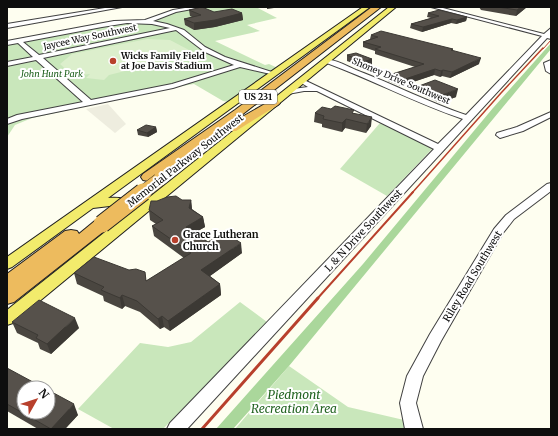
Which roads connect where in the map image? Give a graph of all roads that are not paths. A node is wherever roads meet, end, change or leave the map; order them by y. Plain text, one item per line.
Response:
1 (119, 7) edge
2 (200, 7) edge
3 (393, 7) edge
4 (433, 7) edge
5 (440, 8) edge
6 (374, 10) edge
7 (459, 13) junction
8 (138, 21) junction
9 (147, 21) junction
10 (341, 25) joint
11 (7, 26) edge
12 (368, 28) junction
13 (178, 29) junction
14 (157, 33) junction
15 (549, 34) edge
16 (19, 41) junction
17 (7, 43) edge
18 (38, 58) junction
19 (326, 61) junction
20 (551, 62) edge
21 (7, 64) edge
22 (239, 65) junction
23 (551, 72) edge
24 (273, 74) junction
25 (302, 80) junction
26 (319, 89) junction
27 (288, 92) junction
28 (234, 102) junction
29 (89, 103) junction
30 (274, 103) junction
31 (551, 114) edge
32 (468, 118) junction
33 (7, 122) edge
34 (219, 134) junction
35 (500, 135) dead end
36 (195, 142) junction
37 (439, 148) junction
38 (124, 180) junction
39 (159, 181) junction
40 (551, 186) edge
41 (92, 218) junction
42 (128, 221) junction
43 (7, 264) edge
44 (16, 284) edge
45 (7, 297) edge
46 (7, 301) edge
47 (7, 319) edge
48 (176, 429) edge
49 (414, 429) edge

1 - 11 street
2 - 9 street
3 - 12 main road
4 - 5 street
5 - 7 street
5 - 7 street
6 - 10 highway
6 - 12 highway
6 - 34 highway, Memorial Parkway Southwest / US 231
6 - 36 highway, Memorial Parkway Southwest / US 231
7 - 15 street
8 - 9 street
8 - 14 street
8 - 16 street
9 - 13 street
10 - 24 main road
12 - 19 main road
13 - 14 street, Jaycee Way Southwest
13 - 22 street
14 - 18 street, Jaycee Way Southwest
15 - 32 street, L & N Drive Southwest
16 - 17 street
16 - 18 street
18 - 21 street, Jaycee Way Southwest
18 - 29 street
19 - 25 main road
19 - 32 street, Shoney Drive Southwest
20 - 23 street
22 - 24 street
22 - 29 street
24 - 28 main road
25 - 26 street
25 - 27 main road
26 - 27 street
26 - 37 street
27 - 30 main road
28 - 36 highway
28 - 38 main road
29 - 33 street
30 - 34 highway
30 - 39 main road
31 - 35 street
32 - 37 street, L & N Drive Southwest
34 - 39 highway, Memorial Parkway Southwest / US 231
36 - 39 highway, Memorial Parkway Southwest / US 231
37 - 48 street, L & N Drive Southwest
38 - 39 main road
38 - 41 main road
39 - 41 highway, Memorial Parkway Southwest / US 231, bridge
39 - 42 main road
40 - 49 street, Riley Road Southwest
41 - 42 main road
41 - 43 main road
41 - 44 highway, Memorial Parkway Southwest / US 231
42 - 47 main road
44 - 45 highway, Memorial Parkway Southwest / US 231
44 - 46 highway

